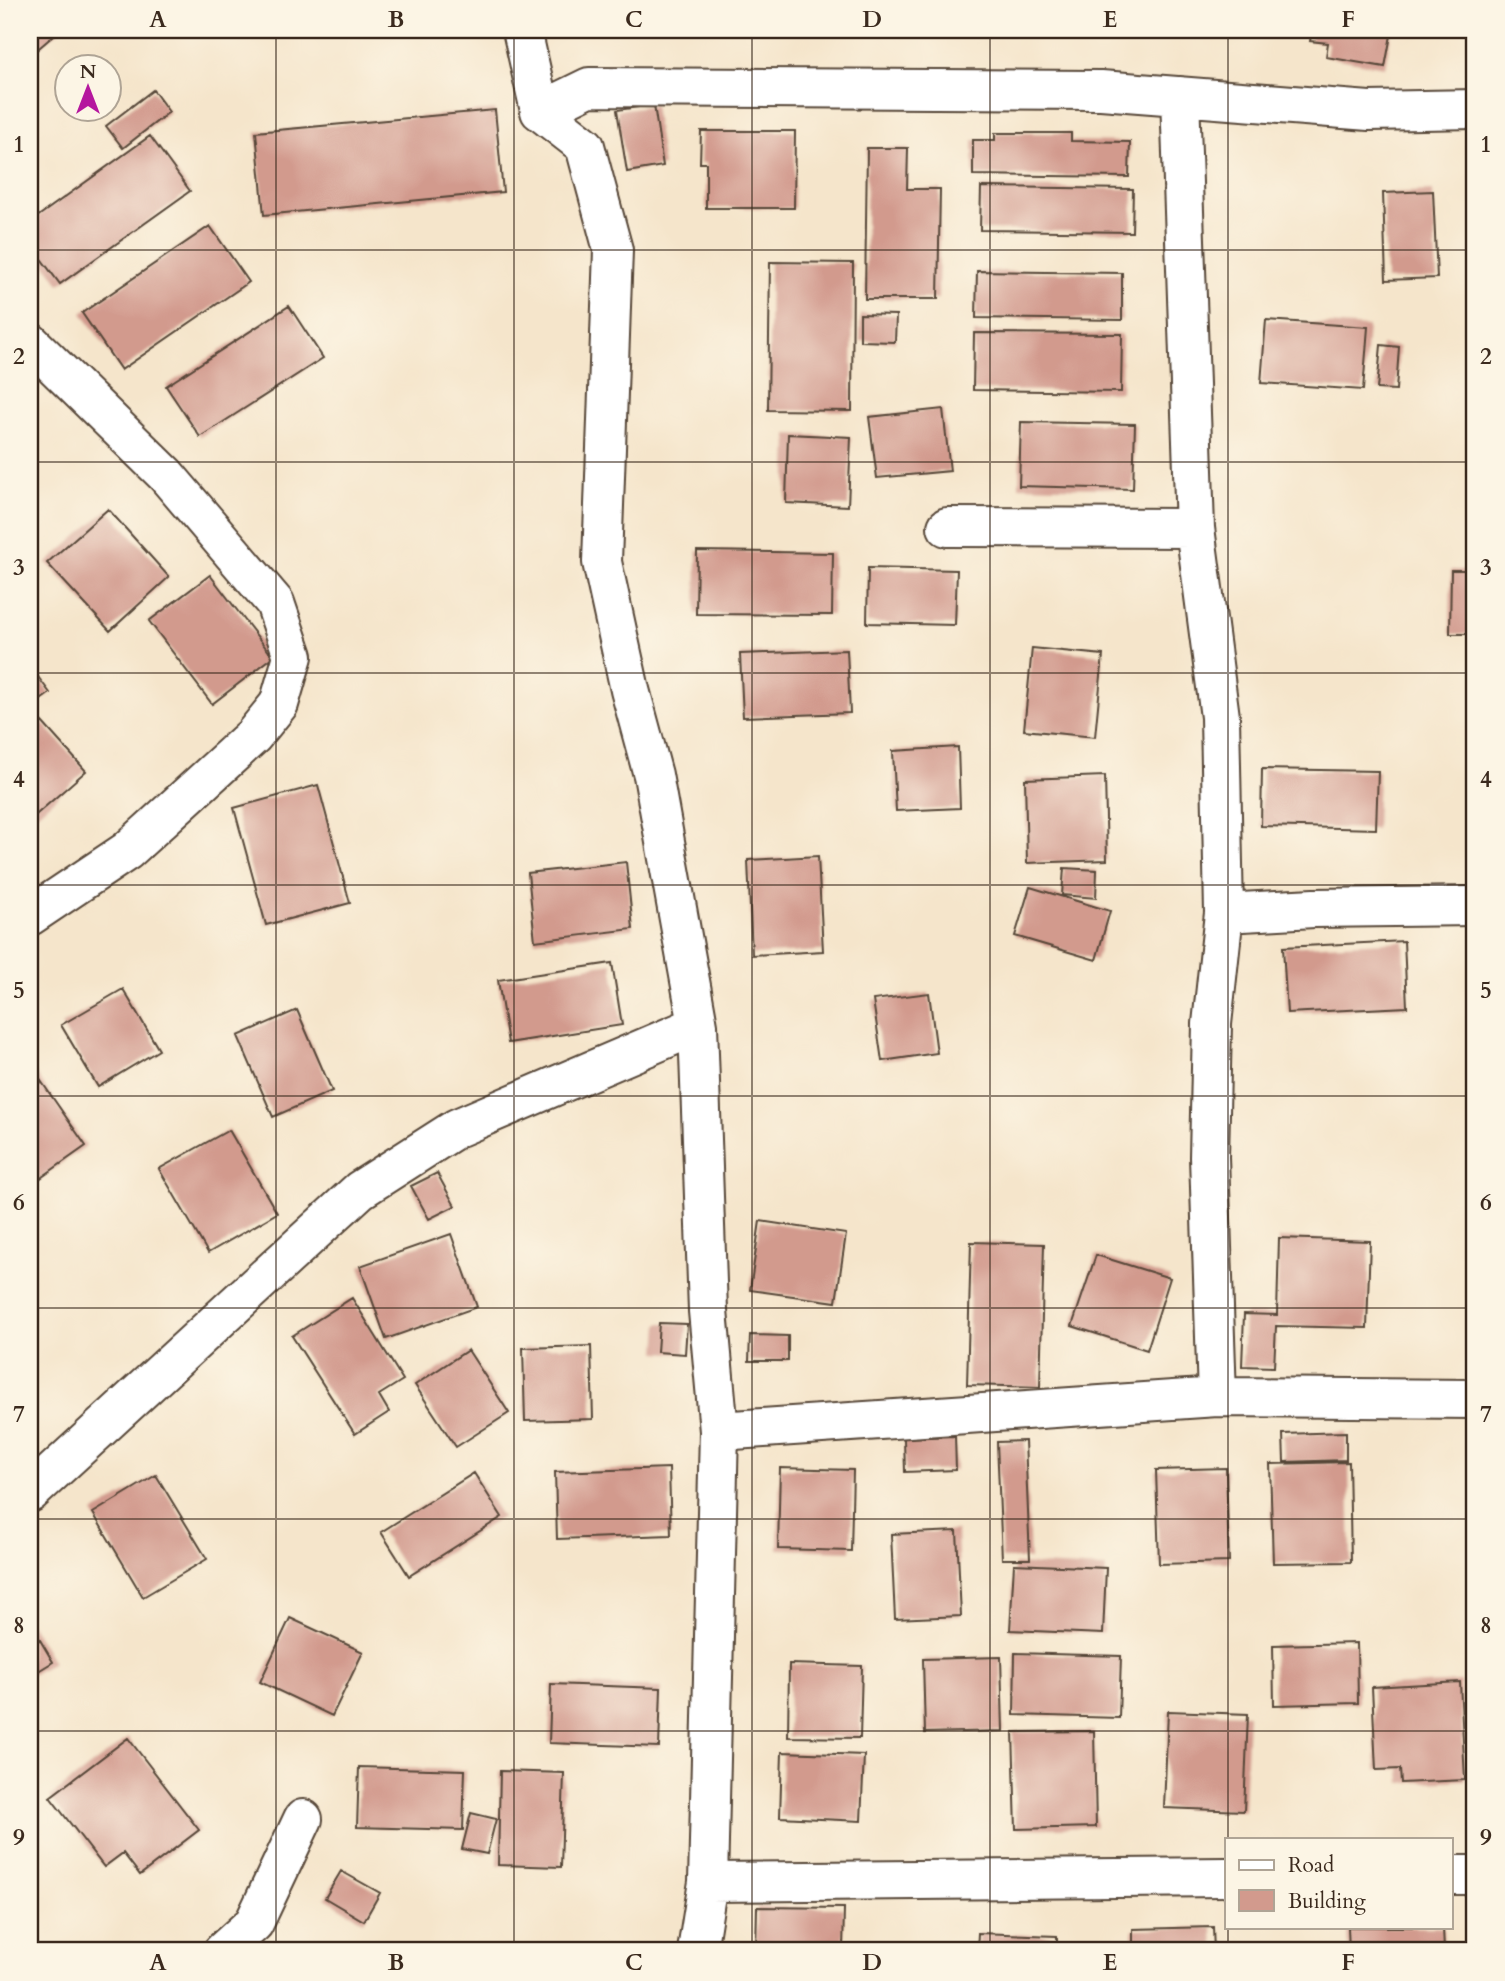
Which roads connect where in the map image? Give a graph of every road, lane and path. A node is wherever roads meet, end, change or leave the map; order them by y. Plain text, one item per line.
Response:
1 (522, 30) edge
2 (1180, 96) junction
3 (1475, 109) edge
4 (540, 111) junction
5 (30, 342) edge
6 (947, 527) dead end
7 (1195, 528) junction
8 (1475, 906) edge
9 (1224, 914) junction
10 (30, 916) edge
11 (698, 1025) junction
12 (1217, 1397) junction
13 (1475, 1399) edge
14 (719, 1431) junction
15 (30, 1493) edge
16 (303, 1819) dead end
17 (1452, 1875) edge
18 (1475, 1875) edge
19 (1225, 1877) edge
20 (708, 1882) junction
21 (223, 1951) edge
22 (697, 1951) edge

1 - 4 street
2 - 3 street
2 - 4 street
2 - 7 street
4 - 11 street
5 - 10 street
6 - 7 street
7 - 9 street
8 - 9 street
9 - 12 street
11 - 14 street
11 - 15 street
12 - 13 street
12 - 14 street
14 - 20 street
16 - 21 street
17 - 18 street
19 - 20 street
20 - 22 street

